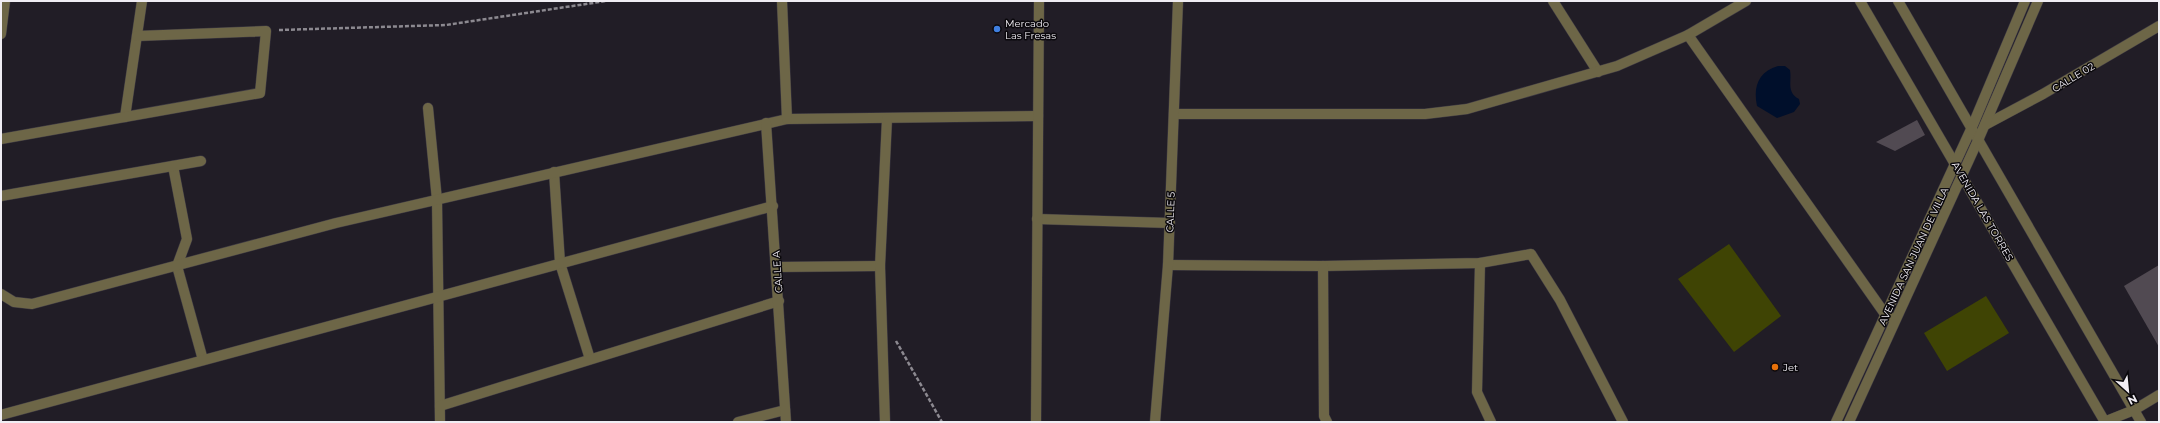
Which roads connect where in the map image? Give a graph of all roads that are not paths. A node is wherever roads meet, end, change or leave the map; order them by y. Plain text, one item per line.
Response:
1 (5, 1) edge
2 (142, 1) edge
3 (782, 1) edge
4 (1039, 1) edge
5 (1178, 1) edge
6 (1553, 1) edge
7 (1746, 1) edge
8 (1860, 1) edge
9 (1898, 1) edge
10 (2025, 1) edge
11 (2038, 1) edge
12 (2159, 26) edge
13 (1, 34) edge
14 (1688, 35) junction
15 (137, 36) junction
16 (1598, 72) junction
17 (428, 108) dead end
18 (1174, 114) junction
19 (1038, 116) junction
20 (125, 117) junction
21 (787, 119) junction
22 (887, 119) junction
23 (766, 123) junction
24 (1985, 125) junction
25 (1972, 128) junction
26 (1979, 138) junction
27 (1, 139) edge
28 (201, 161) dead end
29 (1956, 165) junction
30 (173, 166) junction
31 (554, 172) junction
32 (1962, 175) junction
33 (1, 196) edge
34 (437, 200) junction
35 (773, 206) junction
36 (1037, 220) junction
37 (1170, 223) junction
38 (560, 263) junction
39 (1480, 263) junction
40 (1168, 265) junction
41 (177, 266) junction
42 (880, 266) junction
43 (1323, 266) junction
44 (776, 267) junction
45 (1, 294) edge
46 (439, 295) junction
47 (779, 301) junction
48 (1885, 314) junction
49 (1895, 320) junction
50 (590, 359) junction
51 (203, 360) junction
52 (2159, 395) edge
53 (440, 406) junction
54 (785, 410) junction
55 (2134, 410) junction
56 (1, 415) edge
57 (440, 422) edge
58 (738, 422) edge
59 (786, 422) edge
60 (885, 422) edge
61 (1036, 422) edge
62 (1155, 422) edge
63 (1327, 422) edge
64 (1491, 422) edge
65 (1623, 422) edge
66 (1836, 422) edge
67 (1849, 422) edge
68 (2105, 422) edge
69 (2141, 422) edge

1 - 13 street
2 - 15 street
3 - 21 street
4 - 19 street
5 - 18 street, CALLE 5
6 - 16 street
7 - 14 street
8 - 29 street, AVENIDA LAS TORRES
9 - 25 street
10 - 25 street, AVENIDA SAN JUAN DE VILLA
11 - 24 street, AVENIDA SAN JUAN DE VILLA
12 - 24 street, CALLE 02
14 - 16 street
14 - 48 street
15 - 20 street
15 - 20 street
16 - 18 street
17 - 34 street
18 - 37 street, CALLE 5
19 - 22 street
19 - 36 street
20 - 27 street
21 - 22 street
21 - 23 street
22 - 42 street
23 - 31 street
23 - 35 street, CALLE A
24 - 26 street, AVENIDA SAN JUAN DE VILLA
25 - 26 street
25 - 29 street, AVENIDA SAN JUAN DE VILLA
26 - 32 street, AVENIDA SAN JUAN DE VILLA
26 - 55 street
28 - 30 street
29 - 32 street, AVENIDA LAS TORRES
29 - 48 street, AVENIDA SAN JUAN DE VILLA
30 - 33 street
30 - 41 street
31 - 34 street
31 - 38 street
32 - 49 street, AVENIDA SAN JUAN DE VILLA
32 - 68 street, AVENIDA LAS TORRES
34 - 41 street
34 - 46 street
35 - 38 street
35 - 44 street, CALLE A
36 - 37 street
36 - 61 street
37 - 40 street, CALLE 5
38 - 46 street
38 - 50 street
39 - 43 street
39 - 64 street
39 - 65 street
40 - 43 street
40 - 62 street, CALLE 5
41 - 45 street
41 - 51 street
42 - 44 street
42 - 60 street
43 - 63 street
44 - 47 street, CALLE A
46 - 51 street
46 - 53 street
47 - 50 street
47 - 54 street, CALLE A
48 - 49 street
48 - 66 street, AVENIDA SAN JUAN DE VILLA
49 - 67 street, AVENIDA SAN JUAN DE VILLA
50 - 53 street
51 - 56 street
52 - 55 street
53 - 57 street
54 - 58 street
54 - 59 street, CALLE A
55 - 68 street
55 - 69 street

